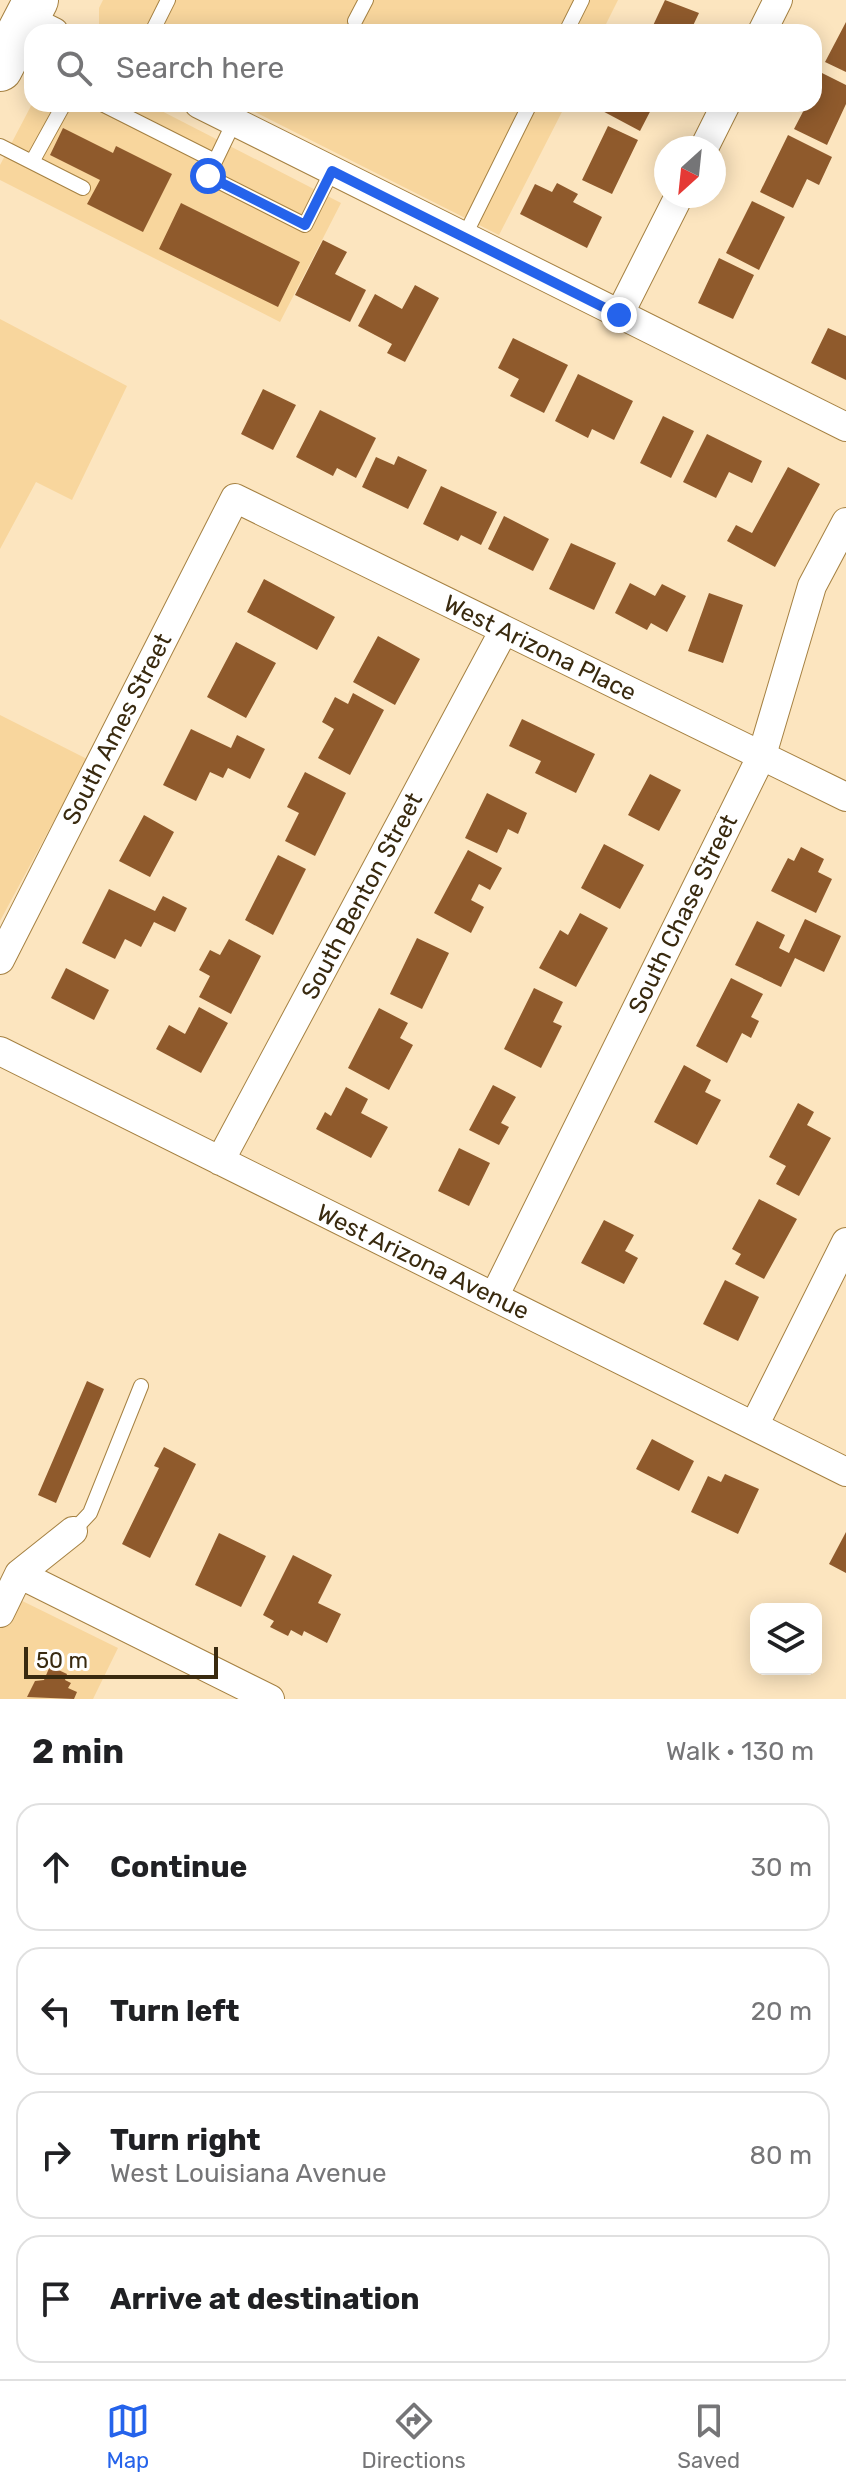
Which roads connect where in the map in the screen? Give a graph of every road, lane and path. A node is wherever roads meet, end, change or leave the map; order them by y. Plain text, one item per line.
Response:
1 (168, 0) edge
2 (366, 0) edge
3 (582, 0) edge
4 (778, 0) edge
5 (355, 21) dead end
6 (156, 24) edge
7 (570, 24) edge
8 (766, 24) edge
9 (24, 37) edge
10 (0, 69) edge
11 (60, 112) edge
12 (120, 112) edge
13 (215, 112) edge
14 (526, 112) edge
15 (722, 112) edge
16 (234, 122) junction
17 (710, 136) edge
18 (0, 146) edge
19 (215, 161) junction
20 (32, 162) junction
21 (332, 171) junction
22 (83, 188) dead end
23 (673, 208) edge
24 (464, 237) junction
25 (619, 315) junction
26 (846, 427) edge
27 (235, 498) joint
28 (846, 522) edge
29 (503, 632) junction
30 (762, 755) junction
31 (846, 797) edge
32 (0, 960) edge
33 (0, 1051) edge
34 (220, 1161) junction
35 (846, 1242) edge
36 (494, 1297) junction
37 (141, 1386) dead end
38 (754, 1426) junction
39 (846, 1472) edge
40 (73, 1531) joint
41 (19, 1574) junction
42 (0, 1613) edge
43 (270, 1699) edge

1 - 6 lane
2 - 5 lane
3 - 7 lane
4 - 8 street
9 - 10 main road
11 - 20 lane
12 - 19 lane
13 - 16 street
14 - 24 lane
15 - 17 street
16 - 19 lane
16 - 21 street
18 - 20 lane
19 - 21 lane
20 - 22 lane
21 - 24 street
23 - 25 street
24 - 25 street
25 - 26 street
27 - 29 street, West Arizona Place
27 - 32 street, South Ames Street
28 - 30 street, South Chase Street
29 - 30 street, West Arizona Place
29 - 34 street, South Benton Street
30 - 31 street, West Arizona Place
30 - 36 street, South Chase Street
33 - 34 street, West Arizona Avenue
34 - 36 street, West Arizona Avenue
35 - 38 street
36 - 38 street, West Arizona Avenue
37 - 40 lane
38 - 39 street, West Arizona Avenue
40 - 41 street
41 - 42 street
41 - 43 street

